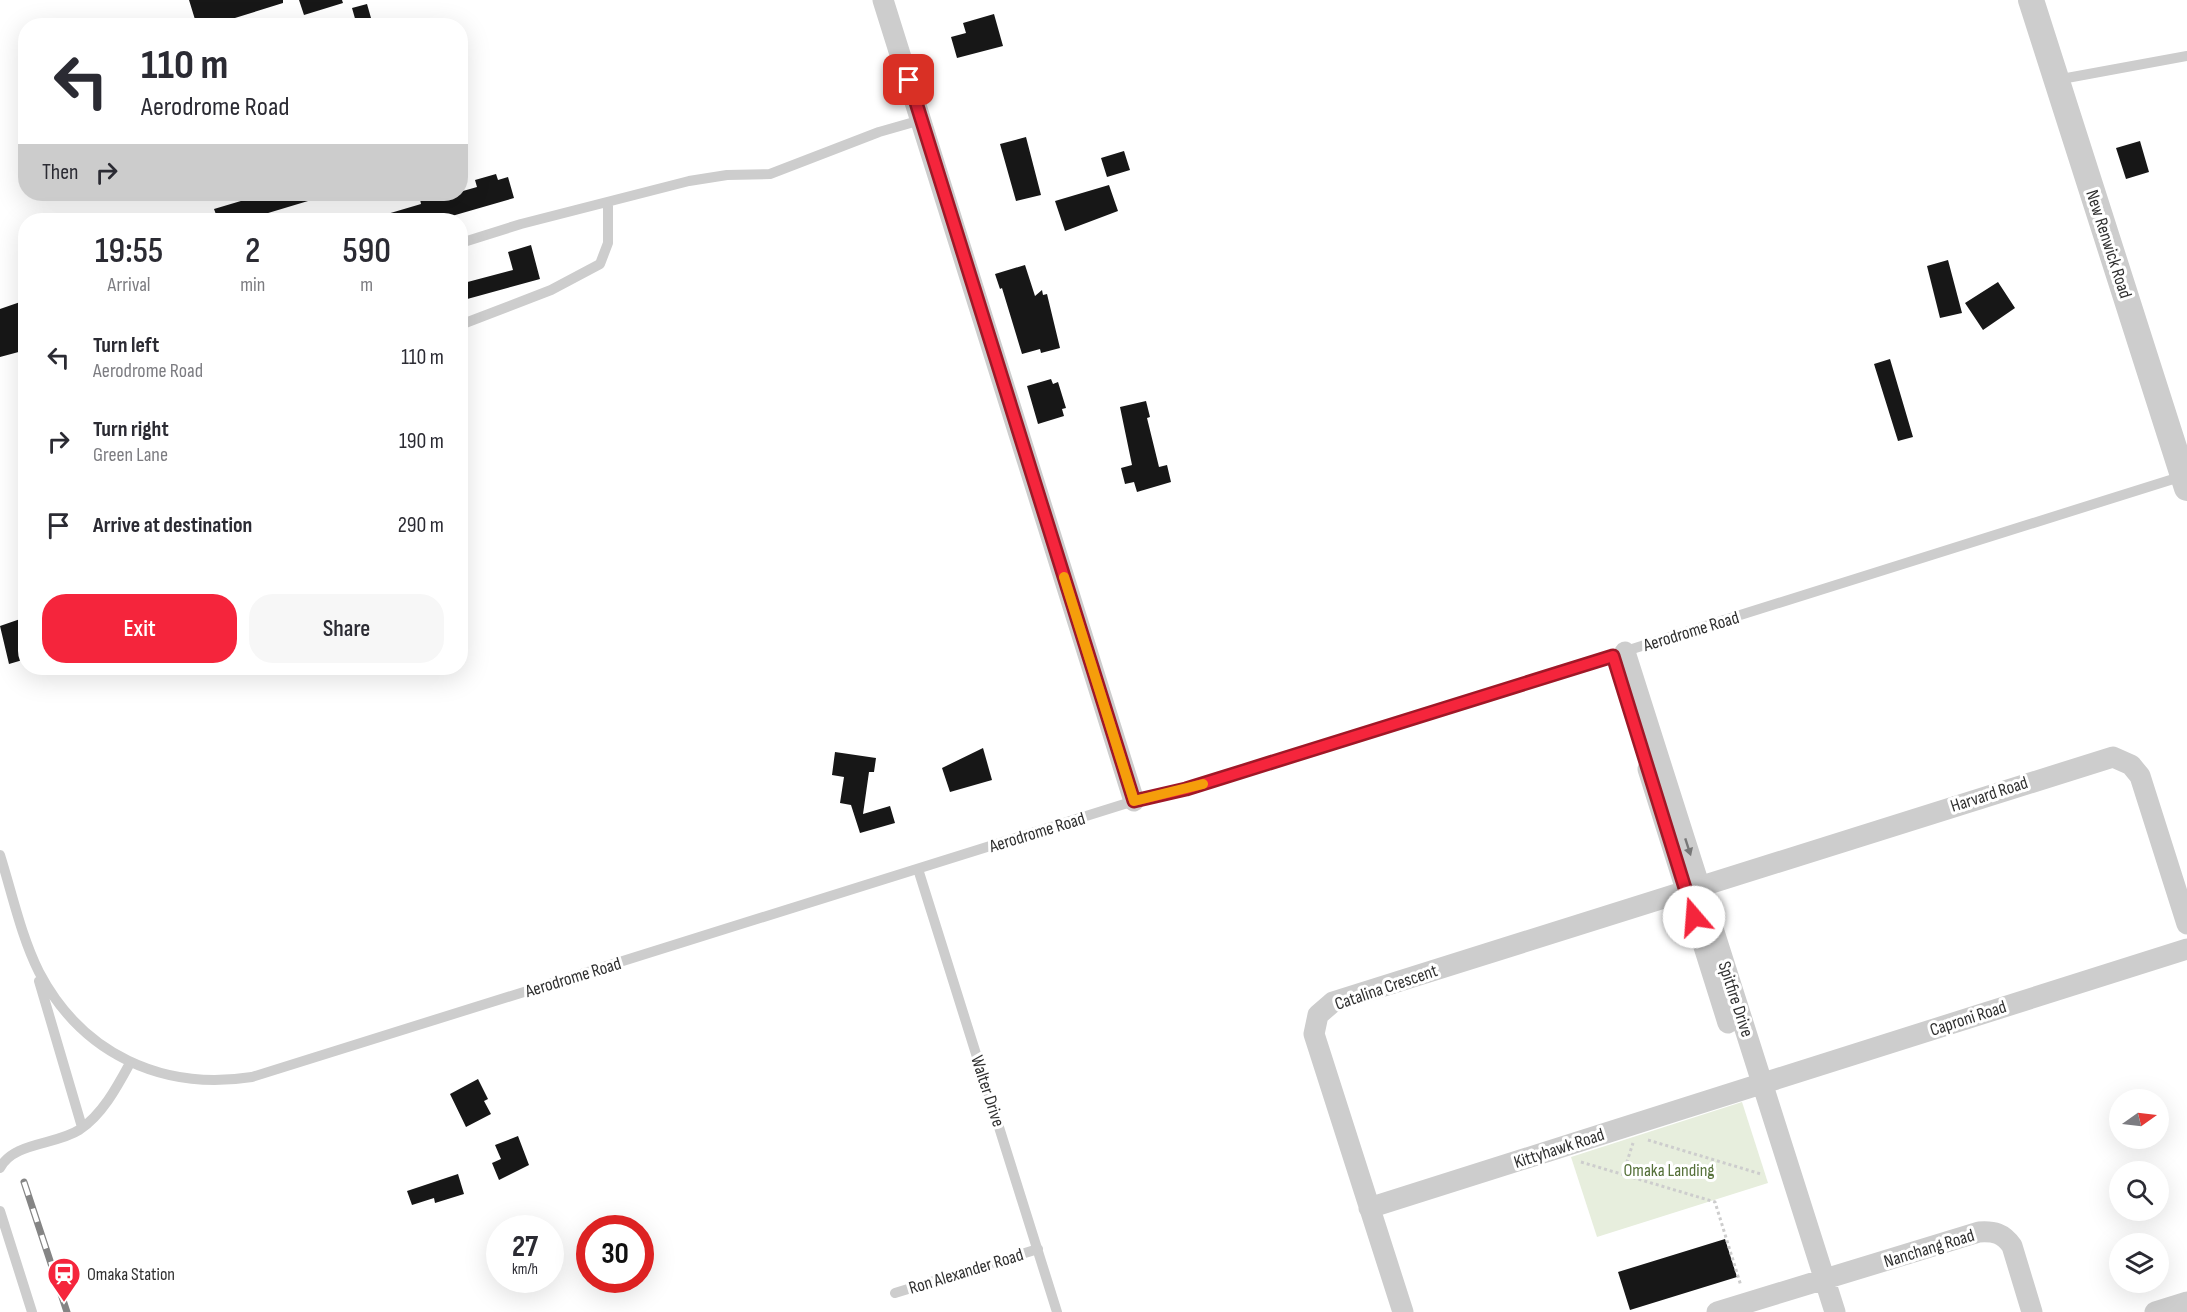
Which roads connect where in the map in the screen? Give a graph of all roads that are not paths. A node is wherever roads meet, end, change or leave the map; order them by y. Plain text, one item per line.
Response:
1 (883, 0) edge
2 (2031, 0) edge
3 (2187, 56) edge
4 (2056, 80) junction
5 (921, 120) junction
6 (608, 202) junction
7 (468, 241) edge
8 (468, 322) edge
9 (2185, 482) edge
10 (1619, 654) junction
11 (1134, 801) junction
12 (0, 855) edge
13 (918, 869) junction
14 (1693, 888) junction
15 (2187, 924) edge
16 (29, 947) junction
17 (2187, 949) edge
18 (130, 1063) junction
19 (1756, 1086) junction
20 (82, 1127) junction
21 (0, 1168) edge
22 (1369, 1208) junction
23 (0, 1211) edge
24 (1038, 1249) junction
25 (1818, 1282) junction
26 (895, 1293) dead end
27 (2187, 1302) edge
28 (32, 1312) edge
29 (1058, 1312) edge
30 (1403, 1312) edge
31 (1717, 1312) edge
32 (1820, 1312) edge
33 (1835, 1312) edge
34 (2032, 1312) edge
35 (2155, 1312) edge

1 - 5 street
2 - 4 street, New Renwick Road
3 - 4 lane
4 - 9 street, New Renwick Road
5 - 6 lane
5 - 11 street
6 - 7 lane
6 - 8 lane
9 - 10 lane, Aerodrome Road
10 - 11 lane, Aerodrome Road
10 - 14 street, Spitfire Drive
11 - 13 lane, Aerodrome Road
12 - 16 lane, Aerodrome Road
13 - 18 lane, Aerodrome Road
13 - 24 lane, Walter Drive
14 - 15 street, Harvard Road
14 - 19 street, Spitfire Drive
14 - 22 street, Catalina Crescent
16 - 18 lane, Aerodrome Road
16 - 20 lane
17 - 19 street, Caproni Road
18 - 20 lane
19 - 22 street, Kittyhawk Road
19 - 25 street, Spitfire Drive
20 - 21 lane
22 - 30 street, Catalina Crescent
23 - 28 lane
24 - 26 lane, Ron Alexander Road
24 - 29 lane, Walter Drive
25 - 31 street
25 - 32 street, Spitfire Drive
25 - 33 street, Spitfire Drive
25 - 34 street, Nanchang Road
27 - 35 street

